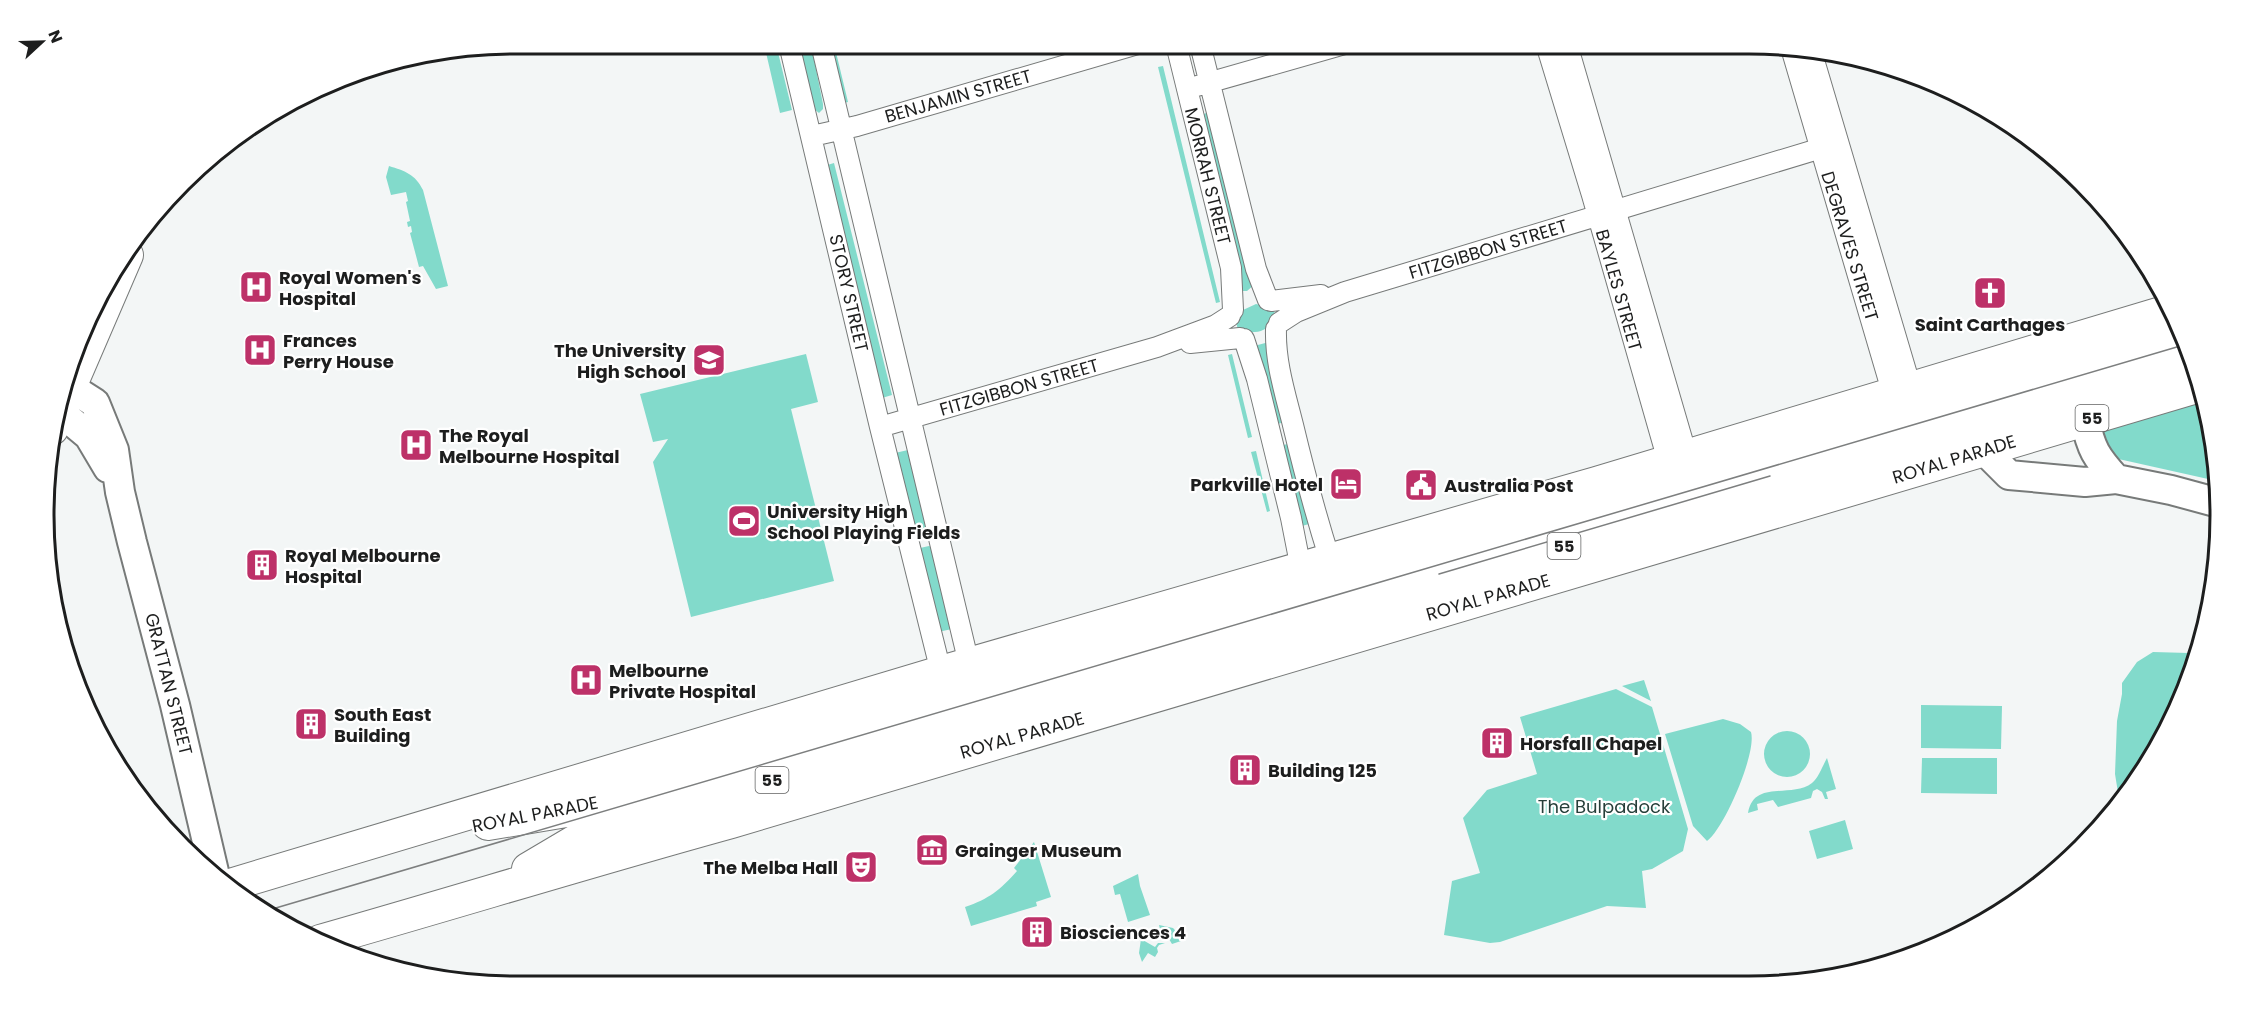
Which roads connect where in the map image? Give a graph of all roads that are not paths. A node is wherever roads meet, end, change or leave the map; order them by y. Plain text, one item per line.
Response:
1 (792, 54) edge
2 (823, 54) edge
3 (1103, 54) edge
4 (1178, 54) edge
5 (1203, 54) edge
6 (1309, 54) edge
7 (1550, 54) edge
8 (1569, 54) edge
9 (1794, 57) edge
10 (1813, 59) edge
11 (1210, 82) junction
12 (1187, 89) junction
13 (842, 129) junction
14 (812, 136) junction
15 (1830, 146) junction
16 (1607, 213) junction
17 (1344, 292) junction
18 (1270, 301) junction
19 (104, 306) edge
20 (1232, 313) junction
21 (2163, 313) edge
22 (1277, 326) junction
23 (2174, 337) edge
24 (1242, 338) junction
25 (1157, 347) junction
26 (80, 361) edge
27 (2184, 363) edge
28 (2192, 388) edge
29 (68, 404) edge
30 (1909, 416) junction
31 (909, 418) junction
32 (2085, 420) junction
33 (880, 427) junction
34 (1294, 431) junction
35 (1271, 438) junction
36 (1984, 450) junction
37 (2116, 479) junction
38 (1805, 489) junction
39 (1677, 491) junction
40 (1599, 494) junction
41 (2210, 500) edge
42 (937, 535) junction
43 (909, 543) junction
44 (1330, 560) junction
45 (1301, 569) junction
46 (964, 708) junction
47 (799, 758) junction
48 (648, 788) junction
49 (212, 863) edge
50 (237, 883) edge
51 (493, 890) junction
52 (332, 938) edge

1 - 14 street, STORY STREET
2 - 13 street, STORY STREET
3 - 13 street, BENJAMIN STREET
4 - 12 street, MORRAH STREET
5 - 11 street, MORRAH STREET
6 - 11 street
7 - 16 street, BAYLES STREET
8 - 16 street, BAYLES STREET
9 - 15 street, DEGRAVES STREET
10 - 15 street, DEGRAVES STREET
11 - 12 street
11 - 18 street, MORRAH STREET
12 - 20 street, MORRAH STREET
13 - 14 street, BENJAMIN STREET
13 - 31 street, STORY STREET
14 - 33 street, STORY STREET
15 - 16 street, FITZGIBBON STREET
15 - 30 street, DEGRAVES STREET
16 - 17 street, FITZGIBBON STREET
16 - 39 street, BAYLES STREET
17 - 18 street, FITZGIBBON STREET
17 - 22 street, FITZGIBBON STREET
18 - 20 street
18 - 22 street
19 - 26 main road
20 - 24 street
20 - 25 street, FITZGIBBON STREET
21 - 30 main road, ROYAL PARADE / 55
22 - 24 street
22 - 34 street
23 - 30 main road, ROYAL PARADE / 55
24 - 25 street, FITZGIBBON STREET
24 - 35 street
25 - 31 street, FITZGIBBON STREET
27 - 30 main road, ROYAL PARADE / 55
28 - 32 main road, ROYAL PARADE / 55
29 - 49 street, GRATTAN STREET
30 - 38 main road, ROYAL PARADE / 55
30 - 39 main road, ROYAL PARADE / 55
31 - 33 street, FITZGIBBON STREET
31 - 42 street, STORY STREET
32 - 36 main road, ROYAL PARADE / 55
32 - 37 street
33 - 43 street, STORY STREET
34 - 35 street
34 - 44 street
35 - 45 street
36 - 37 street
36 - 38 main road, ROYAL PARADE / 55
37 - 41 street
38 - 39 main road, ROYAL PARADE / 55
39 - 40 main road, ROYAL PARADE / 55
39 - 46 main road, ROYAL PARADE / 55
40 - 44 main road, ROYAL PARADE / 55
40 - 46 main road, ROYAL PARADE / 55
42 - 43 street
42 - 46 street, STORY STREET
43 - 46 street, STORY STREET
44 - 45 main road, ROYAL PARADE / 55
45 - 46 main road, ROYAL PARADE / 55
46 - 47 main road, ROYAL PARADE / 55
46 - 47 main road, ROYAL PARADE / 55
47 - 48 main road, ROYAL PARADE / 55
47 - 48 main road, ROYAL PARADE / 55
47 - 51 main road, ROYAL PARADE / 55
48 - 50 main road, ROYAL PARADE / 55
48 - 51 main road, ROYAL PARADE / 55
51 - 52 main road, ROYAL PARADE / 55

